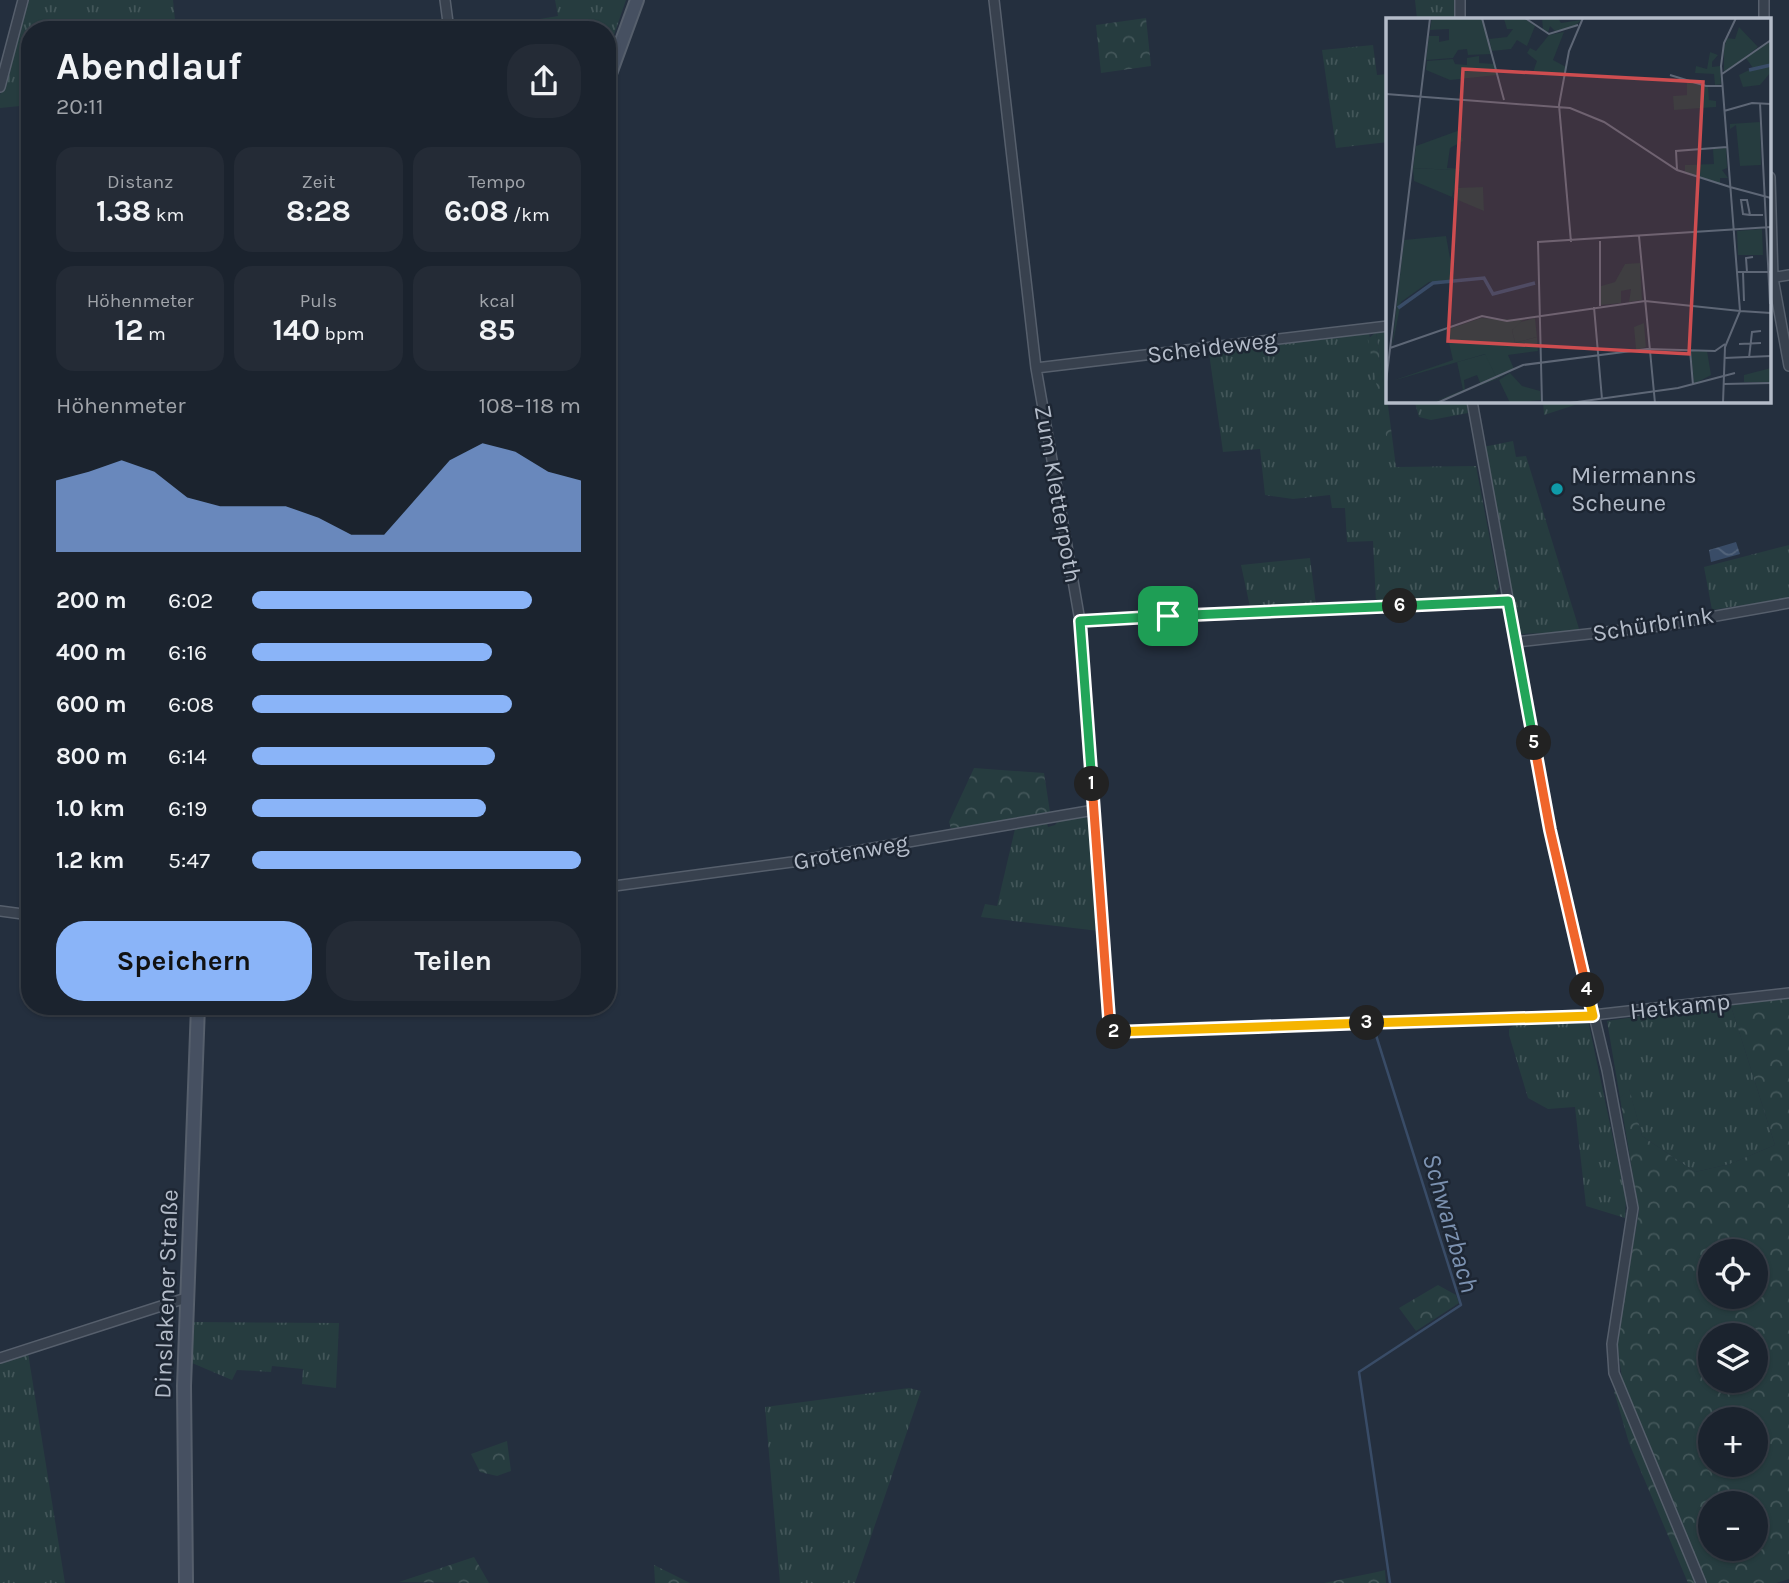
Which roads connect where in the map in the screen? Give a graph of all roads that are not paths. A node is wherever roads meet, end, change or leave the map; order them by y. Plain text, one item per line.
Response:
1 (23, 0) edge
2 (445, 0) edge
3 (637, 0) edge
4 (994, 0) edge
5 (1460, 0) edge
6 (1763, 0) edge
7 (1460, 18) edge
8 (1764, 18) edge
9 (448, 21) edge
10 (616, 57) edge
11 (0, 87) edge
12 (1789, 275) edge
13 (1772, 278) edge
14 (1386, 326) edge
15 (1789, 366) edge
16 (1036, 368) junction
17 (1472, 402) edge
18 (1508, 601) junction
19 (1789, 603) edge
20 (1080, 621) junction
21 (1516, 642) junction
22 (1094, 810) junction
23 (616, 886) edge
24 (0, 911) edge
25 (21, 914) edge
26 (1789, 993) edge
27 (198, 1015) edge
28 (1593, 1016) junction
29 (1110, 1032) joint
30 (186, 1298) junction
31 (0, 1358) edge
32 (186, 1583) edge
33 (1701, 1583) edge

1 - 11 street
2 - 9 street
3 - 10 main road
4 - 16 street, Zum Kletterpoth
5 - 7 street
6 - 8 street
12 - 13 street
13 - 15 street
14 - 16 street, Scheideweg
16 - 20 street, Zum Kletterpoth
17 - 18 street
18 - 20 street
18 - 21 street
19 - 21 street, Schürbrink
20 - 22 street, Zum Kletterpoth
21 - 28 street
22 - 23 street, Grotenweg
22 - 29 street, Zum Kletterpoth
24 - 25 street
26 - 28 street, Hetkamp
27 - 30 main road, Dinslakener Straße
28 - 29 street, Hetkamp
28 - 33 street
30 - 31 street
30 - 32 main road, Dinslakener Straße

